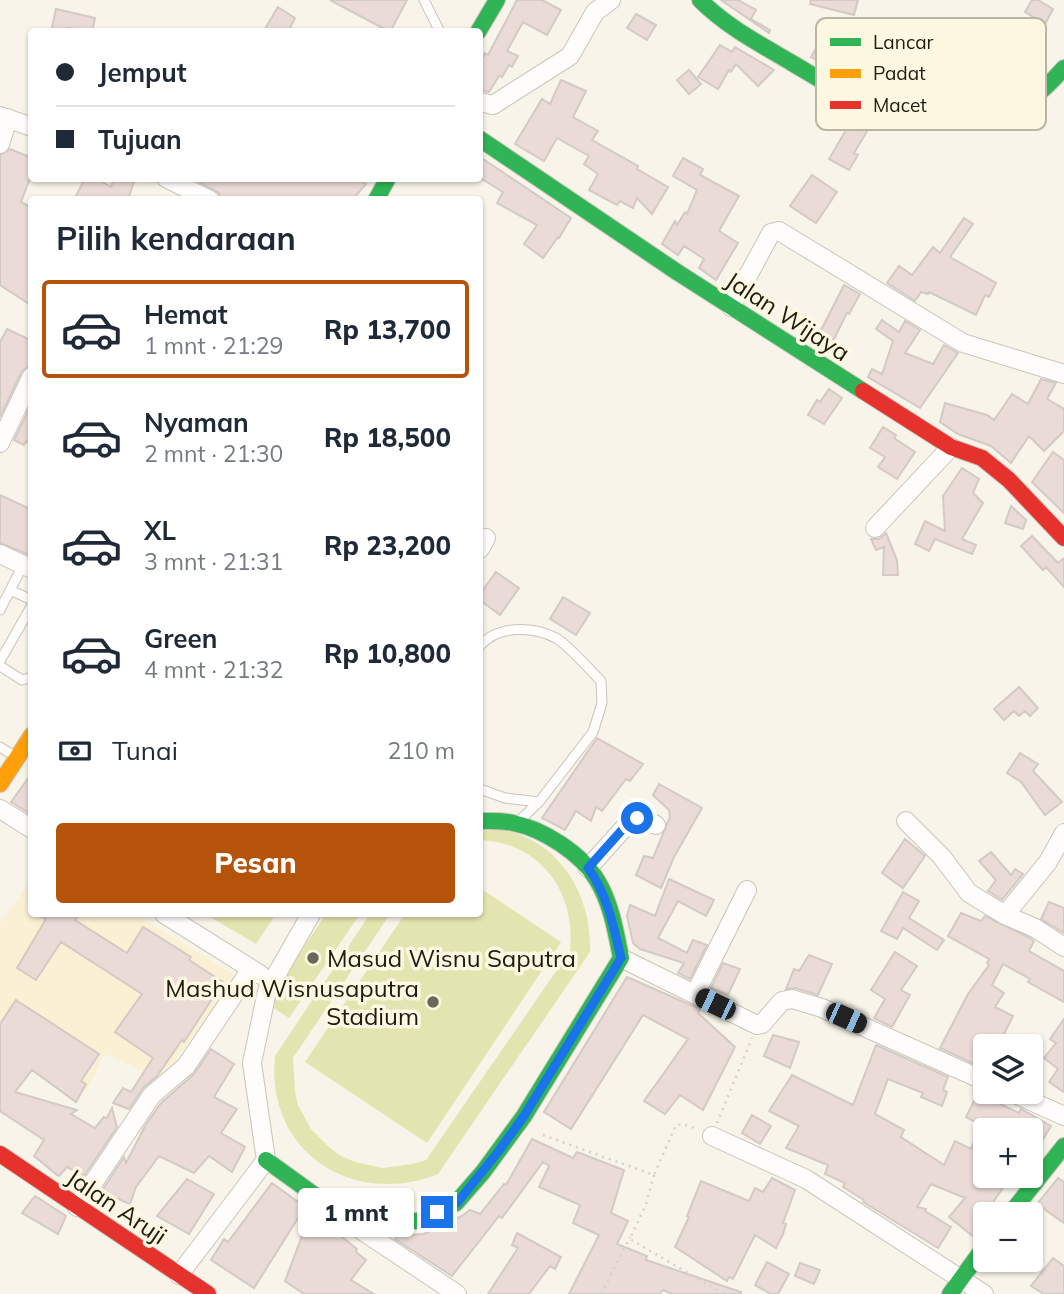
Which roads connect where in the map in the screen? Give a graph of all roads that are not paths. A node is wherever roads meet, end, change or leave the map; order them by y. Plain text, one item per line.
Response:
1 (424, 0) edge
2 (497, 0) edge
3 (611, 0) edge
4 (700, 0) edge
5 (438, 28) edge
6 (480, 28) edge
7 (1064, 68) edge
8 (816, 76) edge
9 (1046, 86) edge
10 (483, 103) edge
11 (4, 118) edge
12 (28, 126) edge
13 (483, 141) edge
14 (0, 144) edge
15 (174, 182) edge
16 (202, 196) edge
17 (731, 307) junction
18 (1064, 374) edge
19 (28, 384) edge
20 (0, 443) edge
21 (951, 447) junction
22 (876, 528) dead end
23 (1064, 538) edge
24 (0, 554) edge
25 (27, 567) edge
26 (10, 590) junction
27 (28, 601) edge
28 (0, 610) edge
29 (28, 611) edge
30 (483, 642) edge
31 (0, 664) edge
32 (28, 678) edge
33 (28, 741) edge
34 (0, 747) edge
35 (17, 757) junction
36 (0, 784) edge
37 (483, 790) edge
38 (539, 802) junction
39 (0, 809) edge
40 (483, 821) edge
41 (906, 821) dead end
42 (517, 823) junction
43 (656, 825) dead end
44 (28, 826) edge
45 (1064, 832) edge
46 (588, 868) junction
47 (747, 890) dead end
48 (1005, 915) junction
49 (169, 917) edge
50 (309, 917) edge
51 (1064, 947) edge
52 (621, 958) junction
53 (251, 969) junction
54 (272, 982) junction
55 (695, 994) junction
56 (973, 1075) edge
57 (1038, 1104) edge
58 (1064, 1116) edge
59 (712, 1136) road end
60 (1064, 1146) edge
61 (0, 1154) edge
62 (266, 1160) junction
63 (1020, 1202) edge
64 (333, 1205) junction
65 (77, 1207) junction
66 (973, 1262) edge
67 (178, 1275) junction
68 (955, 1287) edge
69 (199, 1292) edge
70 (457, 1294) edge
71 (984, 1294) edge

1 - 5 lane
2 - 6 street
3 - 10 street
4 - 8 street
7 - 9 street
11 - 12 street
11 - 14 street
13 - 17 street, Jalan Wijaya
15 - 16 street
17 - 18 street
17 - 21 street, Jalan Wijaya
19 - 20 street
21 - 22 street
21 - 23 street, Jalan Wijaya
24 - 25 street
25 - 26 lane
26 - 27 lane
26 - 28 lane
29 - 31 lane
30 - 38 lane
31 - 32 lane
33 - 35 street
34 - 35 lane
35 - 36 street
37 - 38 lane
38 - 42 lane
39 - 44 street
40 - 42 street
41 - 48 street
42 - 46 street
43 - 46 street
45 - 48 street
46 - 52 street
47 - 55 street
48 - 51 street
49 - 53 street
50 - 54 street
52 - 55 street
52 - 64 street
53 - 54 street
53 - 65 street
54 - 62 street
55 - 56 street
57 - 58 street
59 - 68 street
60 - 63 street
61 - 65 street, Jalan Aruji
62 - 64 street
62 - 67 street
64 - 70 street
65 - 67 street, Jalan Aruji
66 - 68 street
67 - 69 street, Jalan Aruji
68 - 71 street

